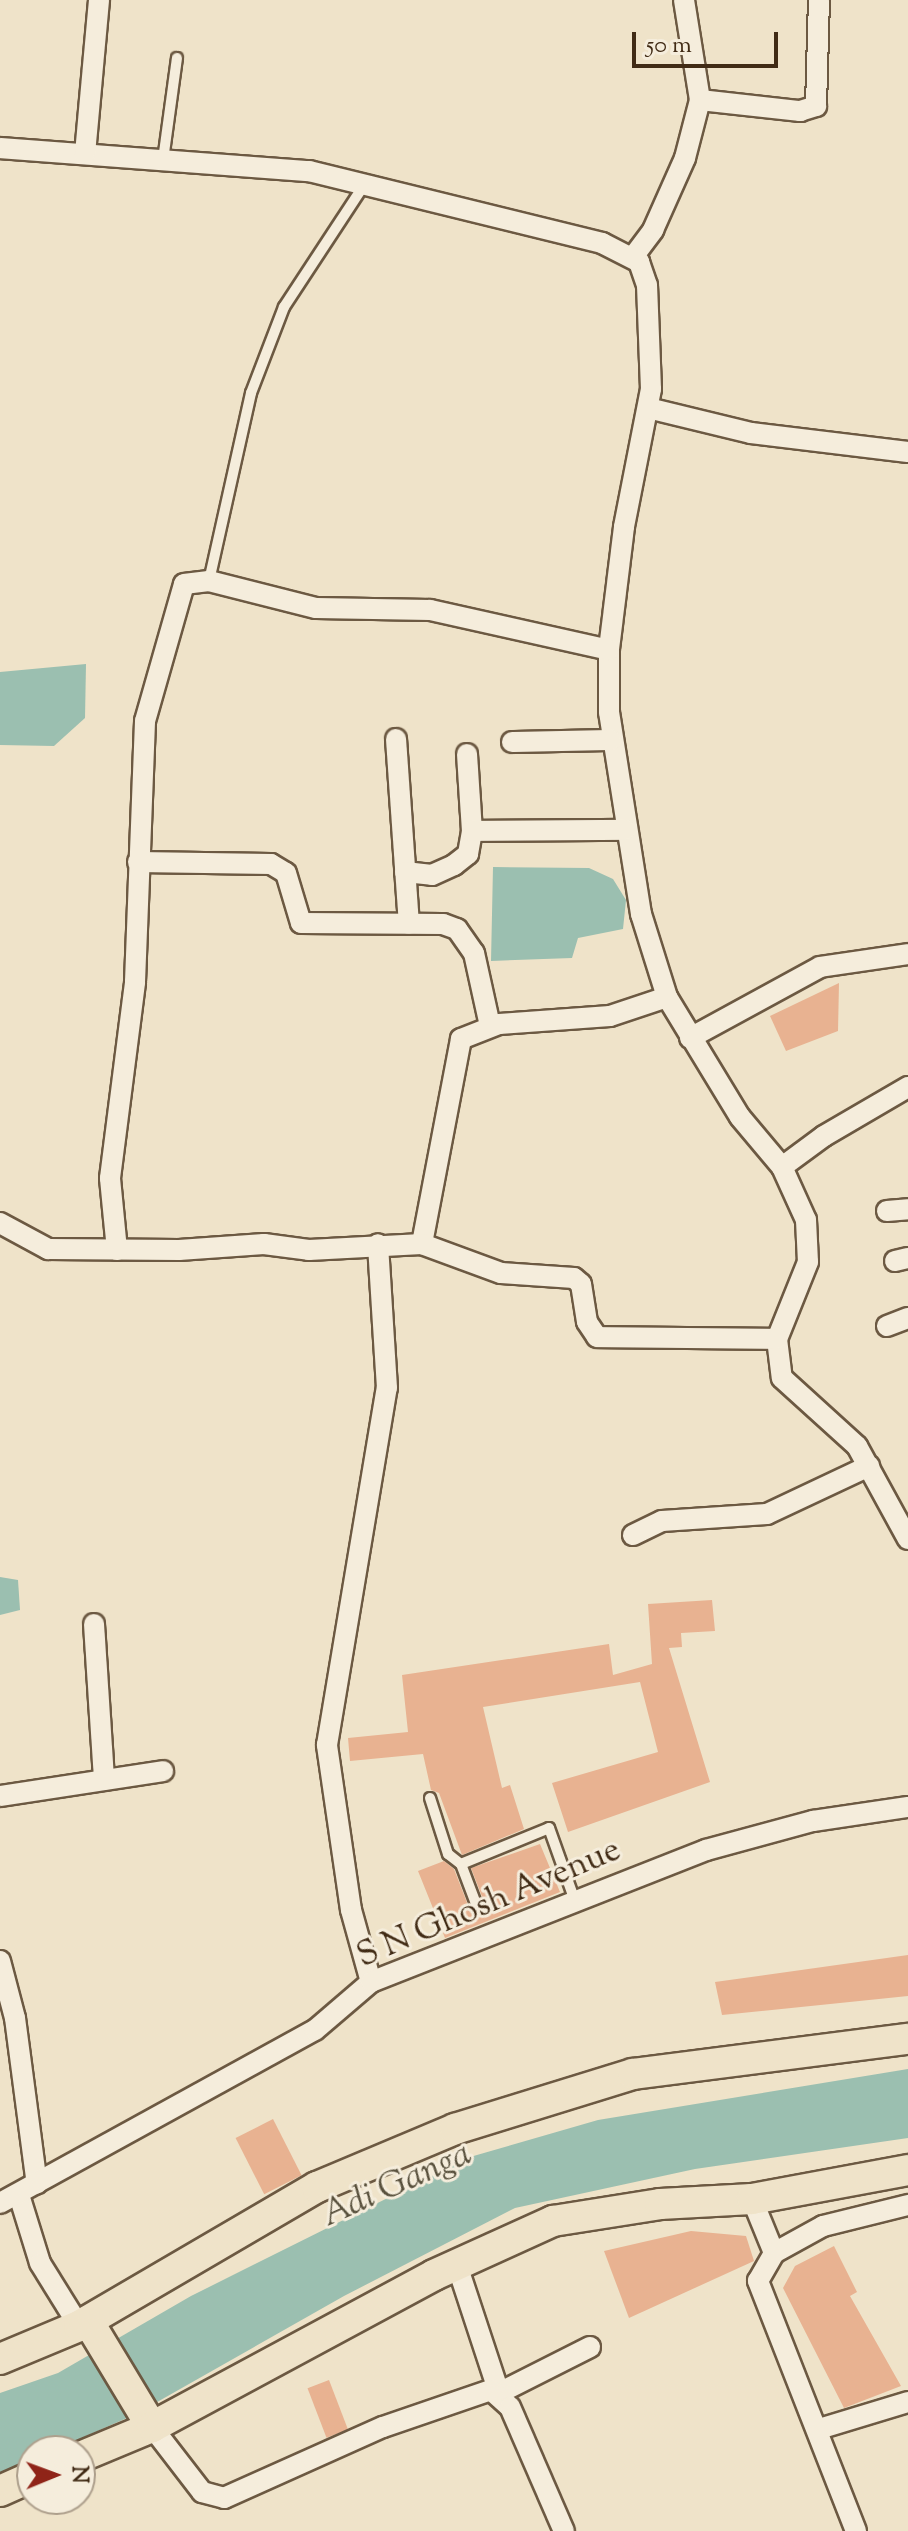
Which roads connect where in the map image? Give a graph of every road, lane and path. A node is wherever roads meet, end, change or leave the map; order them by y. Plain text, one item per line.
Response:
1 (99, 0) edge
2 (684, 0) edge
3 (819, 0) edge
4 (177, 58) dead end
5 (700, 100) junction
6 (0, 148) edge
7 (85, 154) junction
8 (163, 160) junction
9 (365, 183) junction
10 (633, 257) junction
11 (648, 408) junction
12 (908, 452) edge
13 (209, 581) junction
14 (609, 650) junction
15 (396, 739) dead end
16 (611, 740) junction
17 (512, 742) dead end
18 (467, 754) dead end
19 (625, 830) junction
20 (472, 831) junction
21 (138, 862) junction
22 (405, 872) junction
23 (409, 924) junction
24 (908, 954) edge
25 (667, 997) junction
26 (490, 1026) junction
27 (690, 1038) junction
28 (908, 1087) edge
29 (782, 1167) junction
30 (0, 1223) edge
31 (378, 1244) junction
32 (422, 1244) junction
33 (117, 1250) junction
34 (908, 1318) edge
35 (887, 1326) dead end
36 (777, 1339) junction
37 (869, 1466) junction
38 (633, 1535) dead end
39 (908, 1539) edge
40 (94, 1624) dead end
41 (163, 1771) dead end
42 (104, 1780) junction
43 (0, 1796) edge
44 (430, 1798) dead end
45 (908, 1807) edge
46 (461, 1864) junction
47 (575, 1901) junction
48 (478, 1909) dead end
49 (0, 1962) edge
50 (371, 1982) junction
51 (908, 2039) edge
52 (908, 2170) edge
53 (19, 2194) edge
54 (752, 2199) junction
55 (908, 2205) edge
56 (774, 2253) junction
57 (457, 2265) junction
58 (84, 2323) junction
59 (590, 2347) dead end
60 (0, 2359) edge
61 (499, 2393) junction
62 (908, 2402) edge
63 (146, 2418) junction
64 (819, 2429) junction
65 (96, 2448) edge
66 (564, 2531) edge
67 (856, 2531) edge

1 - 7 street
2 - 5 street
3 - 5 street
4 - 8 lane
5 - 10 street
6 - 7 street
7 - 8 street
8 - 9 street
9 - 10 street
9 - 13 lane
10 - 11 street
11 - 12 street
11 - 14 street
13 - 14 street
13 - 21 street
14 - 16 street
15 - 22 street
16 - 17 street
16 - 19 street
18 - 20 street
19 - 20 street
19 - 25 street
20 - 22 street
21 - 23 street
21 - 33 street
22 - 23 street
23 - 26 street
24 - 27 street
25 - 26 street
25 - 27 street
26 - 32 street
27 - 29 street
28 - 29 street
29 - 36 street
30 - 33 street
31 - 32 street
31 - 33 street
31 - 50 street
32 - 36 street
34 - 35 street
36 - 37 street
37 - 38 street
37 - 39 street
40 - 42 street
41 - 42 street
42 - 43 street
44 - 46 lane
45 - 47 street, S N Ghosh Avenue
46 - 47 lane
46 - 48 lane
47 - 50 street, S N Ghosh Avenue
49 - 53 street
50 - 53 street, S N Ghosh Avenue
51 - 58 main road
52 - 54 main road
53 - 58 street
54 - 56 street
54 - 57 main road
55 - 56 street
56 - 64 street
57 - 61 street
57 - 63 main road
58 - 60 main road
58 - 63 main road
59 - 61 street
61 - 63 street
61 - 66 street
62 - 64 street
63 - 65 main road
64 - 67 street

